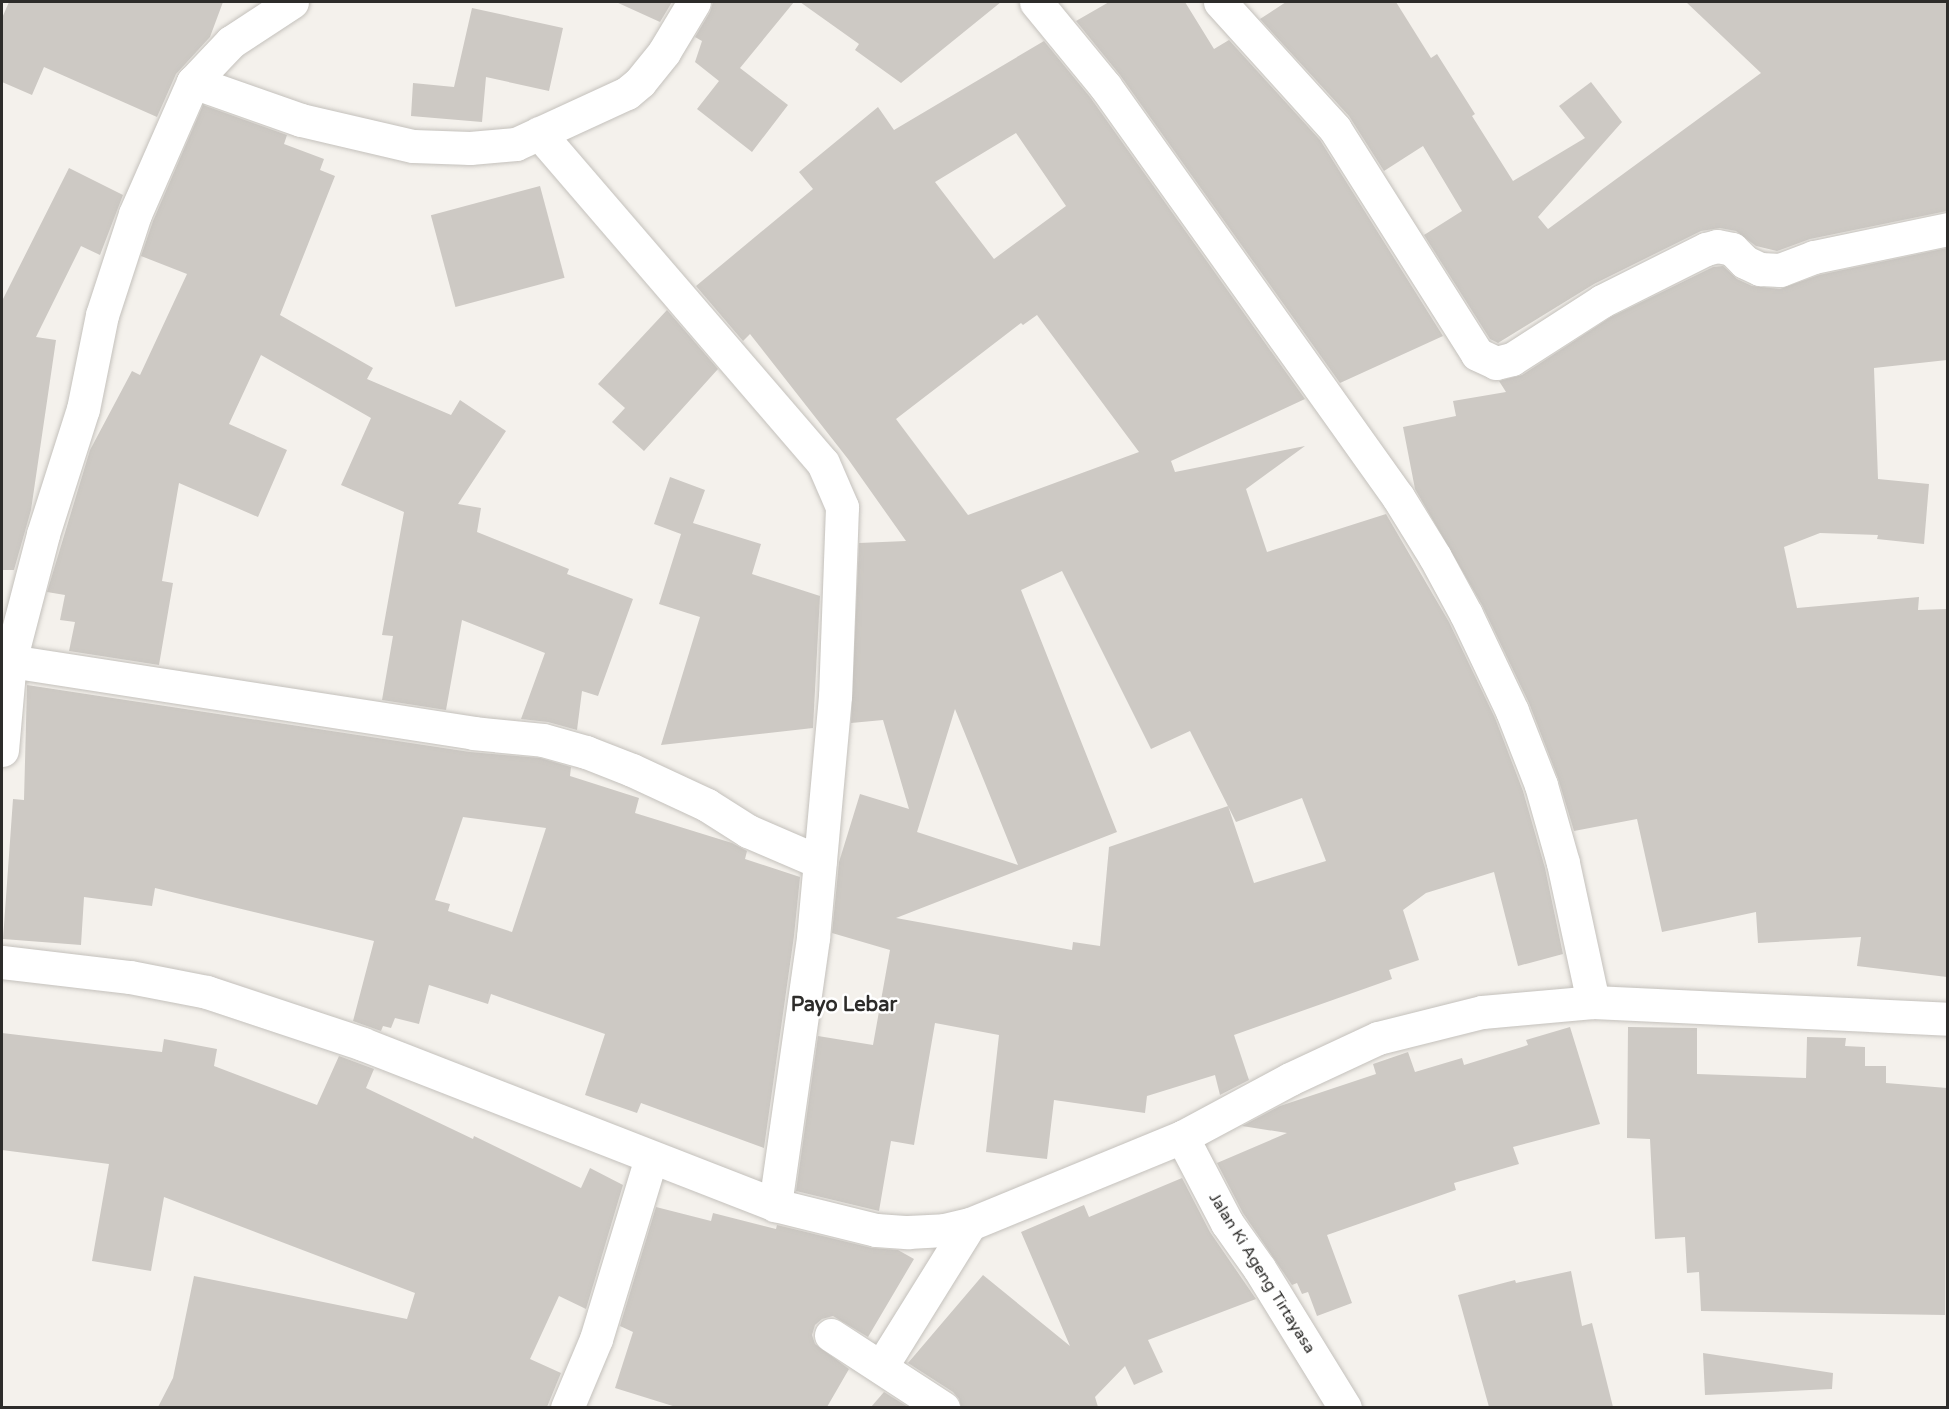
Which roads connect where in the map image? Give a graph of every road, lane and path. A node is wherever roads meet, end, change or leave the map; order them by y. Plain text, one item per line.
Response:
1 (292, 2) edge
2 (694, 2) edge
3 (1036, 2) edge
4 (1220, 2) edge
5 (193, 82) junction
6 (539, 133) junction
7 (1947, 229) edge
8 (10, 660) junction
9 (2, 750) edge
10 (820, 862) junction
11 (2, 962) edge
12 (1593, 1002) junction
13 (1947, 1019) edge
14 (1182, 1137) junction
15 (651, 1158) junction
16 (775, 1205) junction
17 (970, 1224) junction
18 (831, 1335) dead end
19 (881, 1366) junction
20 (567, 1407) edge
21 (943, 1407) edge
22 (1345, 1407) edge

1 - 5 street
2 - 6 street
3 - 12 street
4 - 7 street
5 - 6 street
5 - 8 street
6 - 10 street
8 - 9 street
8 - 10 street
10 - 16 street
11 - 15 street
12 - 13 street
12 - 14 street
14 - 17 street
14 - 22 street, Jalan Ki Ageng Tirtayasa
15 - 16 street
15 - 20 street
16 - 17 street
17 - 19 street
18 - 19 street
19 - 21 street

